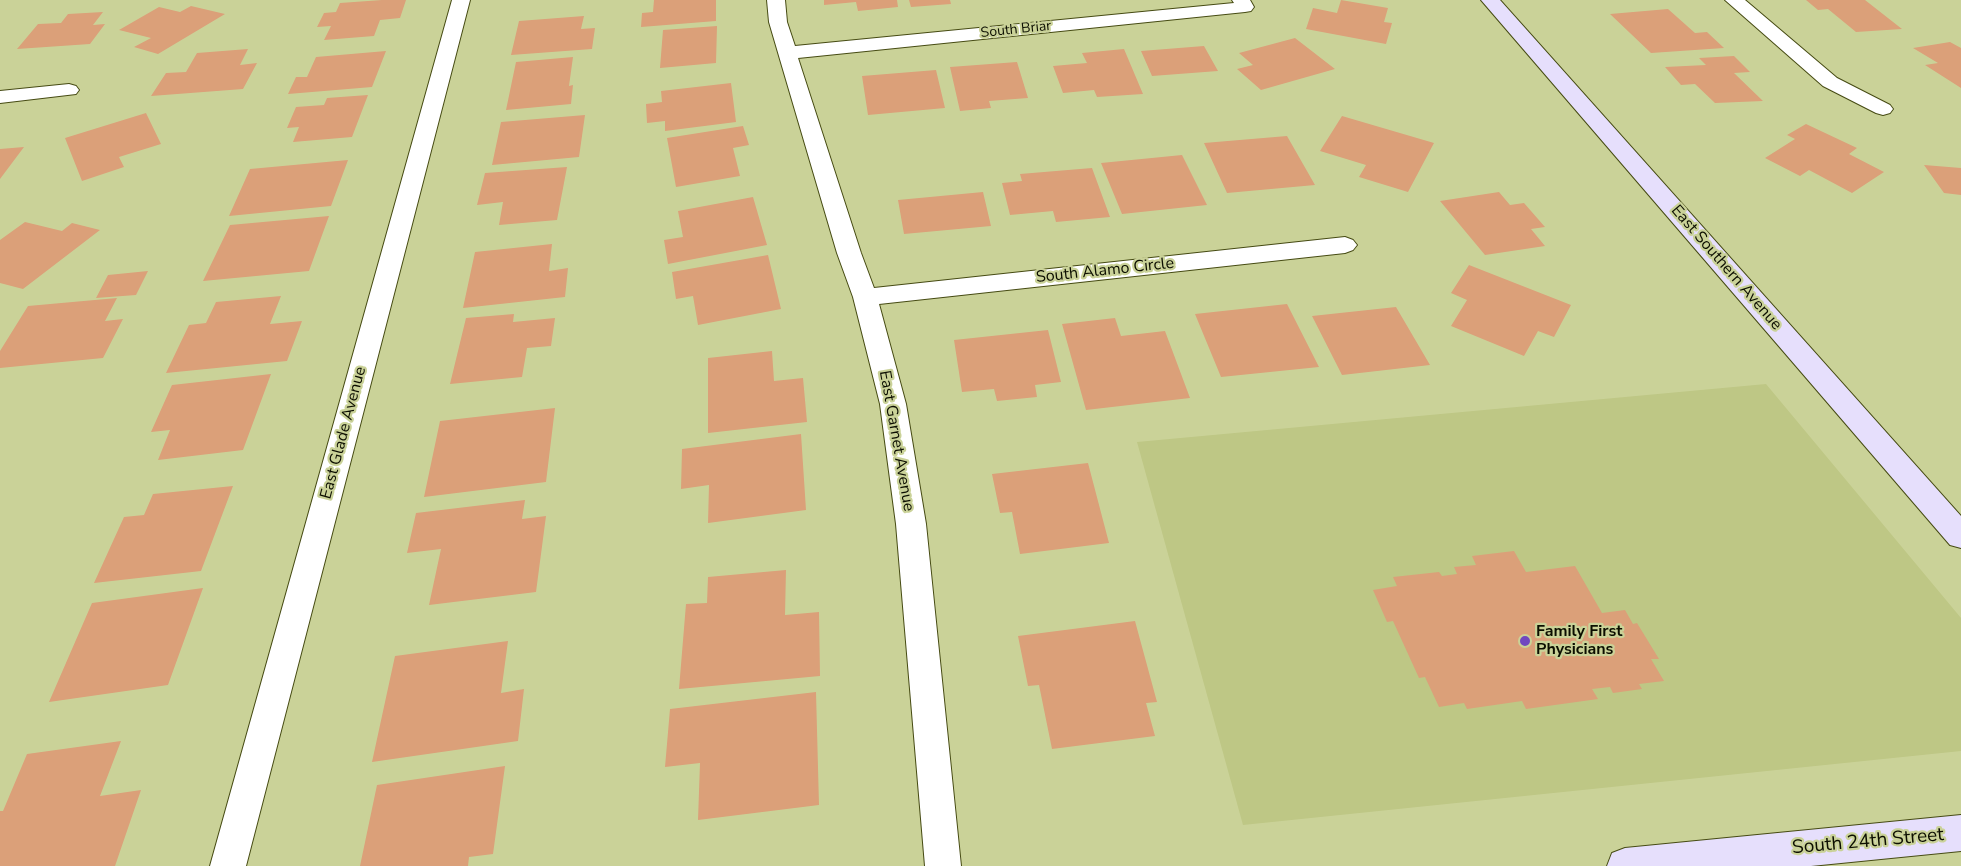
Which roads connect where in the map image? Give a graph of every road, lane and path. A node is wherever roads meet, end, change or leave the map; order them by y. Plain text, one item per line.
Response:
1 (461, 0) edge
2 (776, 0) edge
3 (1490, 0) edge
4 (1734, 0) edge
5 (1243, 4) edge
6 (787, 53) junction
7 (69, 90) dead end
8 (0, 98) edge
9 (1883, 109) dead end
10 (1345, 245) dead end
11 (865, 297) junction
12 (1961, 536) edge
13 (1961, 833) edge
14 (228, 866) edge
15 (943, 866) edge
16 (1625, 866) edge

1 - 14 street, East Glade Avenue
2 - 6 street, East Garnet Avenue
3 - 12 main road, East Southern Avenue
4 - 9 street
5 - 6 street, South Briar
6 - 11 street, East Garnet Avenue
7 - 8 street
10 - 11 street, South Alamo Circle
11 - 15 street, East Garnet Avenue
13 - 16 main road, South 24th Street

